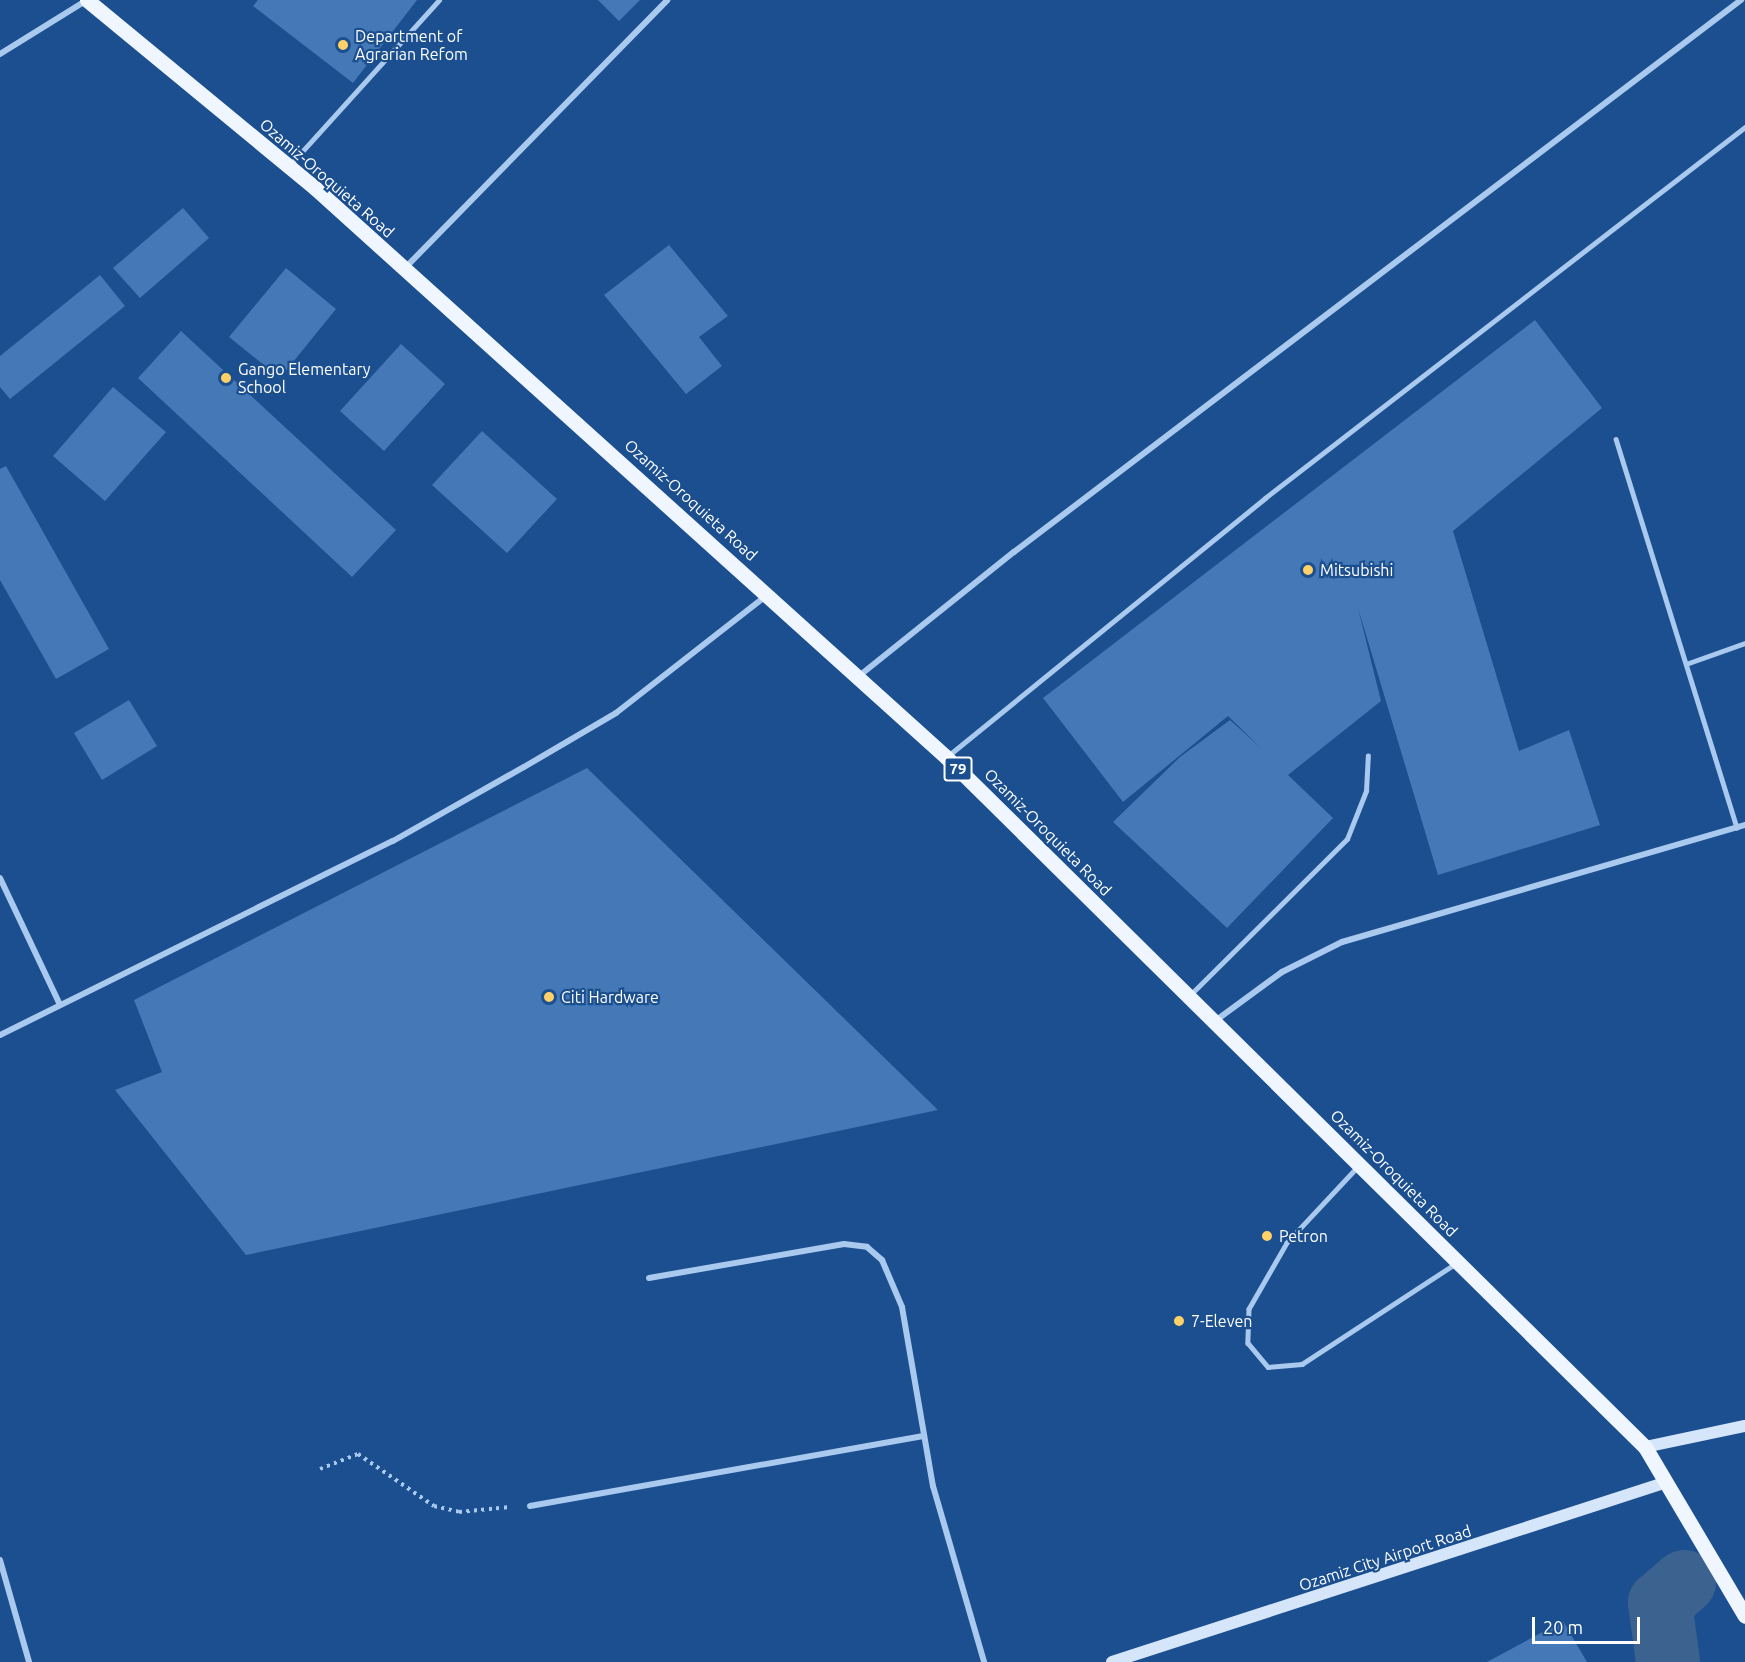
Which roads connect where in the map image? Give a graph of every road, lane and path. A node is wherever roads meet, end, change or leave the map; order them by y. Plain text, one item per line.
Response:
1 (87, 0) edge
2 (439, 0) edge
3 (667, 0) edge
4 (1741, 0) edge
5 (0, 54) edge
6 (1745, 127) edge
7 (289, 167) junction
8 (405, 269) junction
9 (1616, 439) dead end
10 (769, 594) junction
11 (1745, 644) edge
12 (1686, 664) junction
13 (859, 677) junction
14 (1368, 756) dead end
15 (946, 757) junction
16 (1745, 825) edge
17 (1737, 828) junction
18 (0, 878) edge
19 (1189, 996) junction
20 (60, 1005) junction
21 (1215, 1022) junction
22 (0, 1035) edge
23 (1360, 1165) junction
24 (1458, 1262) junction
25 (649, 1278) dead end
26 (1745, 1426) edge
27 (922, 1436) junction
28 (1645, 1446) junction
29 (320, 1469) dead end
30 (1667, 1482) junction
31 (530, 1506) joint
32 (0, 1560) edge
33 (1745, 1617) edge
34 (28, 1662) edge
35 (984, 1662) edge
36 (1112, 1662) edge

1 - 5 street
1 - 7 main road, Ozamiz-Oroquieta Road / 79
2 - 7 lane
3 - 8 street
4 - 13 street
6 - 15 lane
7 - 8 main road, Ozamiz-Oroquieta Road / 79
8 - 10 main road, Ozamiz-Oroquieta Road / 79
9 - 12 lane
10 - 13 main road, Ozamiz-Oroquieta Road / 79
10 - 20 street
11 - 12 lane
12 - 17 lane
13 - 15 main road, Ozamiz-Oroquieta Road / 79
14 - 19 lane
15 - 19 main road, Ozamiz-Oroquieta Road / 79
16 - 17 street
17 - 21 street
18 - 20 street
19 - 21 main road, Ozamiz-Oroquieta Road / 79
20 - 22 street
21 - 23 main road, Ozamiz-Oroquieta Road / 79
23 - 24 main road, Ozamiz-Oroquieta Road / 79
23 - 24 lane
24 - 28 main road, Ozamiz-Oroquieta Road / 79
25 - 27 street
26 - 28 main road
27 - 31 street
27 - 35 street
28 - 30 main road, Ozamiz-Oroquieta Road / 79
29 - 31 path
30 - 33 main road, Ozamiz-Oroquieta Road / 79
30 - 36 main road, Ozamiz City Airport Road
32 - 34 street

